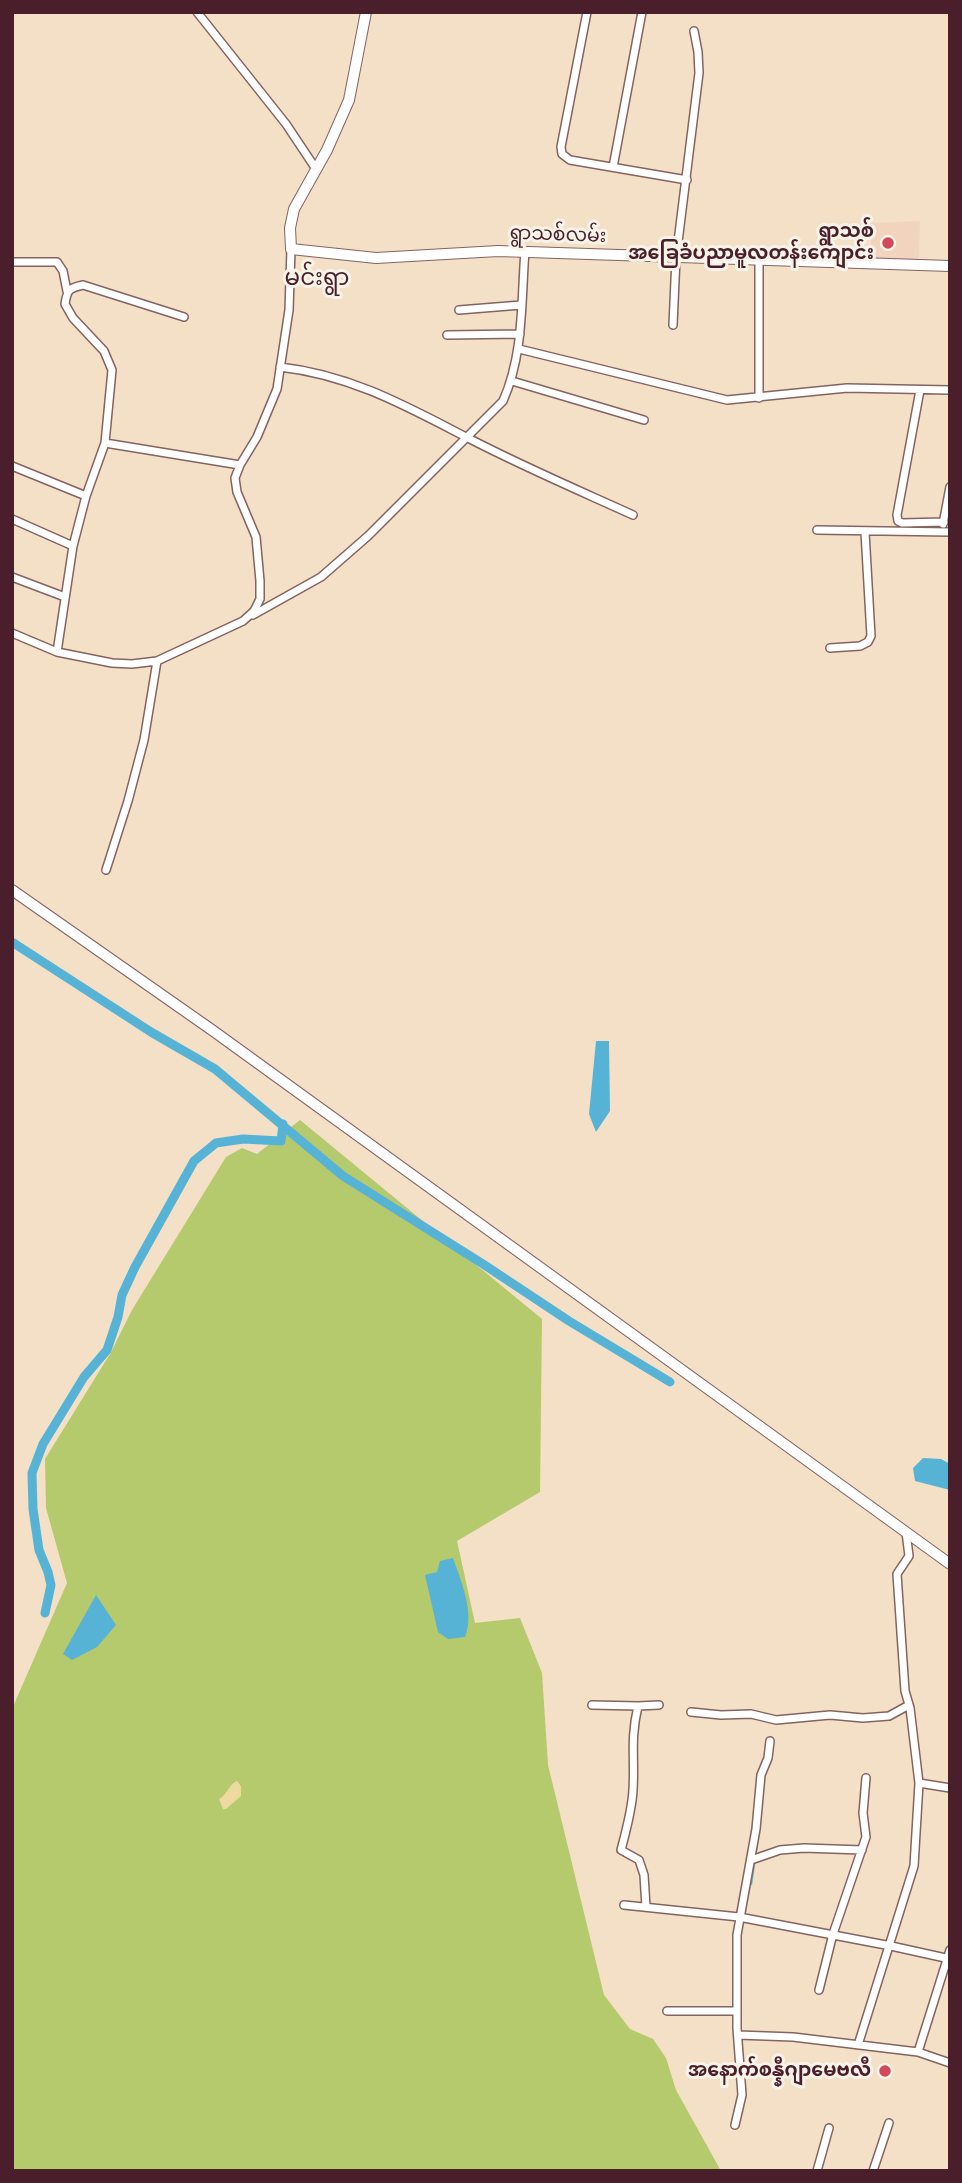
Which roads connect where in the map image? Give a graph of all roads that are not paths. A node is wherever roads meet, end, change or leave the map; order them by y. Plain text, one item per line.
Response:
1 (197, 12) edge
2 (366, 12) edge
3 (587, 12) edge
4 (642, 12) edge
5 (694, 31) dead end
6 (613, 167) junction
7 (316, 169) junction
8 (687, 180) junction
9 (291, 249) junction
10 (525, 251) junction
11 (676, 258) junction
12 (759, 261) junction
13 (12, 262) edge
14 (950, 266) edge
15 (67, 291) junction
16 (521, 305) junction
17 (460, 310) dead end
18 (184, 317) dead end
19 (673, 325) dead end
20 (520, 334) junction
21 (447, 335) dead end
22 (519, 349) junction
23 (280, 367) junction
24 (512, 382) junction
25 (920, 390) junction
26 (950, 390) edge
27 (759, 398) junction
28 (644, 420) dead end
29 (467, 438) junction
30 (105, 443) junction
31 (240, 465) junction
32 (12, 466) edge
33 (950, 487) edge
34 (86, 496) junction
35 (633, 516) dead end
36 (12, 519) edge
37 (944, 522) junction
38 (817, 530) dead end
39 (865, 532) junction
40 (946, 532) edge
41 (73, 546) junction
42 (12, 577) edge
43 (65, 597) junction
44 (243, 621) junction
45 (12, 633) edge
46 (830, 648) dead end
47 (58, 652) junction
48 (157, 661) junction
49 (106, 870) dead end
50 (12, 890) edge
51 (906, 1532) junction
52 (950, 1563) edge
53 (592, 1705) dead end
54 (659, 1705) dead end
55 (909, 1705) junction
56 (638, 1706) junction
57 (691, 1712) dead end
58 (770, 1741) dead end
59 (866, 1779) dead end
60 (919, 1783) junction
61 (950, 1788) edge
62 (862, 1850) junction
63 (751, 1860) junction
64 (624, 1905) dead end
65 (646, 1907) junction
66 (739, 1917) junction
67 (833, 1934) junction
68 (891, 1946) junction
69 (950, 1950) edge
70 (949, 1959) edge
71 (819, 1990) dead end
72 (667, 2011) dead end
73 (737, 2011) junction
74 (738, 2035) junction
75 (858, 2045) junction
76 (918, 2052) junction
77 (950, 2063) edge
78 (889, 2123) dead end
79 (734, 2125) dead end
80 (829, 2129) dead end
81 (817, 2171) edge
82 (873, 2171) edge

1 - 7 street
2 - 7 main road
3 - 6 street
4 - 6 street
5 - 8 street
6 - 8 street
7 - 9 main road
8 - 11 street
9 - 10 main road, ရွာသစ်လမ်း
9 - 23 street
10 - 11 main road, ရွာသစ်လမ်း
10 - 16 street
11 - 12 main road, ရွာသစ်လမ်း
11 - 19 street
12 - 14 main road, ရွာသစ်လမ်း
12 - 27 street
13 - 15 street
15 - 18 street
15 - 30 street
16 - 17 street
16 - 20 street
20 - 21 street
20 - 22 street
22 - 24 street
22 - 27 street
23 - 29 street
23 - 31 street
24 - 28 street
24 - 29 street
25 - 26 street
25 - 27 street
25 - 37 street
29 - 35 street
29 - 44 street
30 - 31 street
30 - 34 street
31 - 44 street
32 - 34 street
33 - 37 street
34 - 41 street
36 - 41 street
37 - 40 street
38 - 39 street
39 - 40 street
39 - 46 street
41 - 43 street
42 - 43 street
43 - 47 street
44 - 48 street
45 - 47 street
47 - 48 street
48 - 49 street
50 - 51 main road
51 - 52 main road
51 - 55 street
53 - 56 street
54 - 56 street
55 - 57 street
55 - 60 street
56 - 65 street
58 - 63 street
59 - 62 street
60 - 61 street
60 - 68 street
62 - 63 street
62 - 67 street
63 - 66 street
64 - 65 street
65 - 66 street
66 - 67 street
66 - 73 street
67 - 68 street
67 - 71 street
68 - 70 street
68 - 75 street
69 - 70 street
70 - 76 street
72 - 73 street
73 - 74 street
74 - 75 street
74 - 79 street
75 - 76 street
76 - 77 street
78 - 82 street
80 - 81 street

